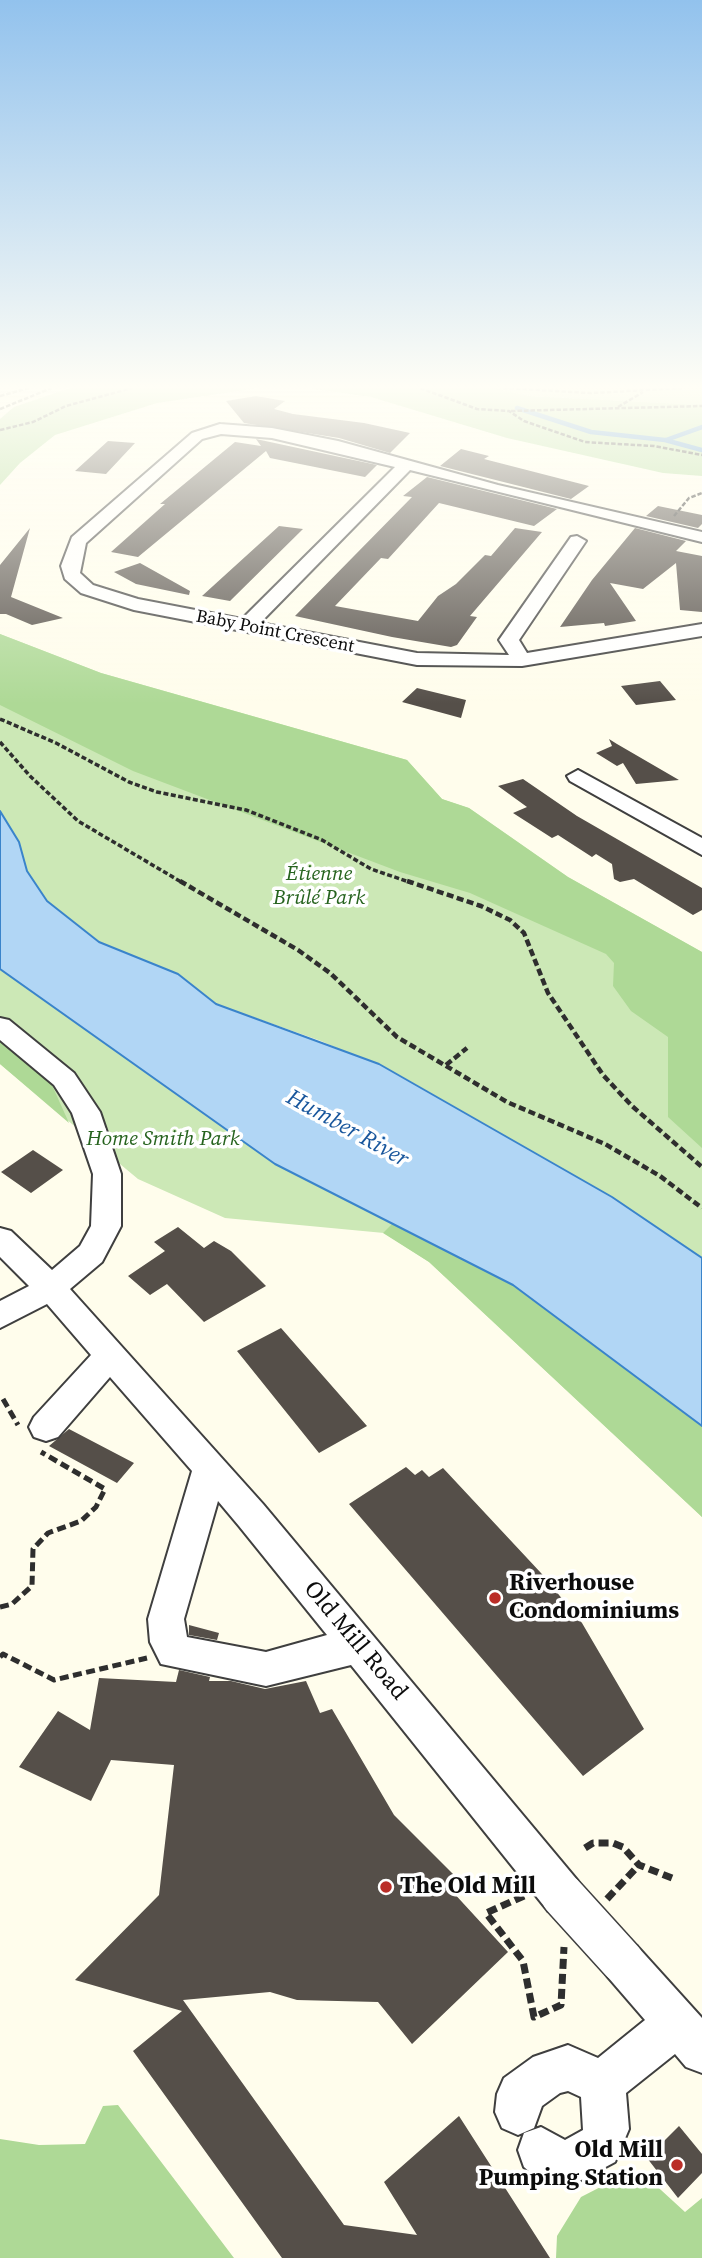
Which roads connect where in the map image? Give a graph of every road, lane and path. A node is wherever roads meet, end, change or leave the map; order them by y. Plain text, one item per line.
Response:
1 (132, 493) edge
2 (378, 493) edge
3 (514, 493) edge
4 (702, 493) edge
5 (671, 520) dead end
6 (702, 537) edge
7 (578, 541) dead end
8 (245, 627) junction
9 (702, 630) edge
10 (522, 660) junction
11 (0, 719) edge
12 (0, 741) edge
13 (578, 776) dead end
14 (700, 844) edge
15 (0, 1026) edge
16 (467, 1048) dead end
17 (446, 1065) junction
18 (702, 1167) edge
19 (702, 1208) edge
20 (0, 1239) edge
21 (51, 1288) junction
22 (0, 1316) edge
23 (110, 1356) junction
24 (3, 1399) dead end
25 (35, 1437) junction
26 (210, 1467) junction
27 (0, 1606) edge
28 (360, 1647) junction
29 (174, 1652) junction
30 (0, 1657) edge
31 (585, 1848) dead end
32 (639, 1866) junction
33 (672, 1878) dead end
34 (566, 1908) junction
35 (689, 2037) edge
36 (603, 2083) junction
37 (518, 2112) dead end
38 (541, 2150) dead end

1 - 8 street, Baby Point Crescent
2 - 8 street
3 - 6 street
4 - 5 path
7 - 10 street
8 - 10 street, Baby Point Crescent
9 - 10 street, Baby Point Crescent
11 - 18 path
12 - 17 path
13 - 14 street
15 - 21 street
16 - 17 path
17 - 19 path
20 - 21 street, Old Mill Road
21 - 22 street
21 - 23 street, Old Mill Road
23 - 25 street
23 - 26 street, Old Mill Road
24 - 25 path
25 - 27 path
26 - 28 street, Old Mill Road
26 - 29 street
28 - 29 street
28 - 34 street, Old Mill Road
29 - 30 path
31 - 32 path
32 - 33 path
32 - 34 path
34 - 34 path
34 - 35 street, Old Mill Road, bridge
35 - 36 street
36 - 37 street
36 - 38 street

